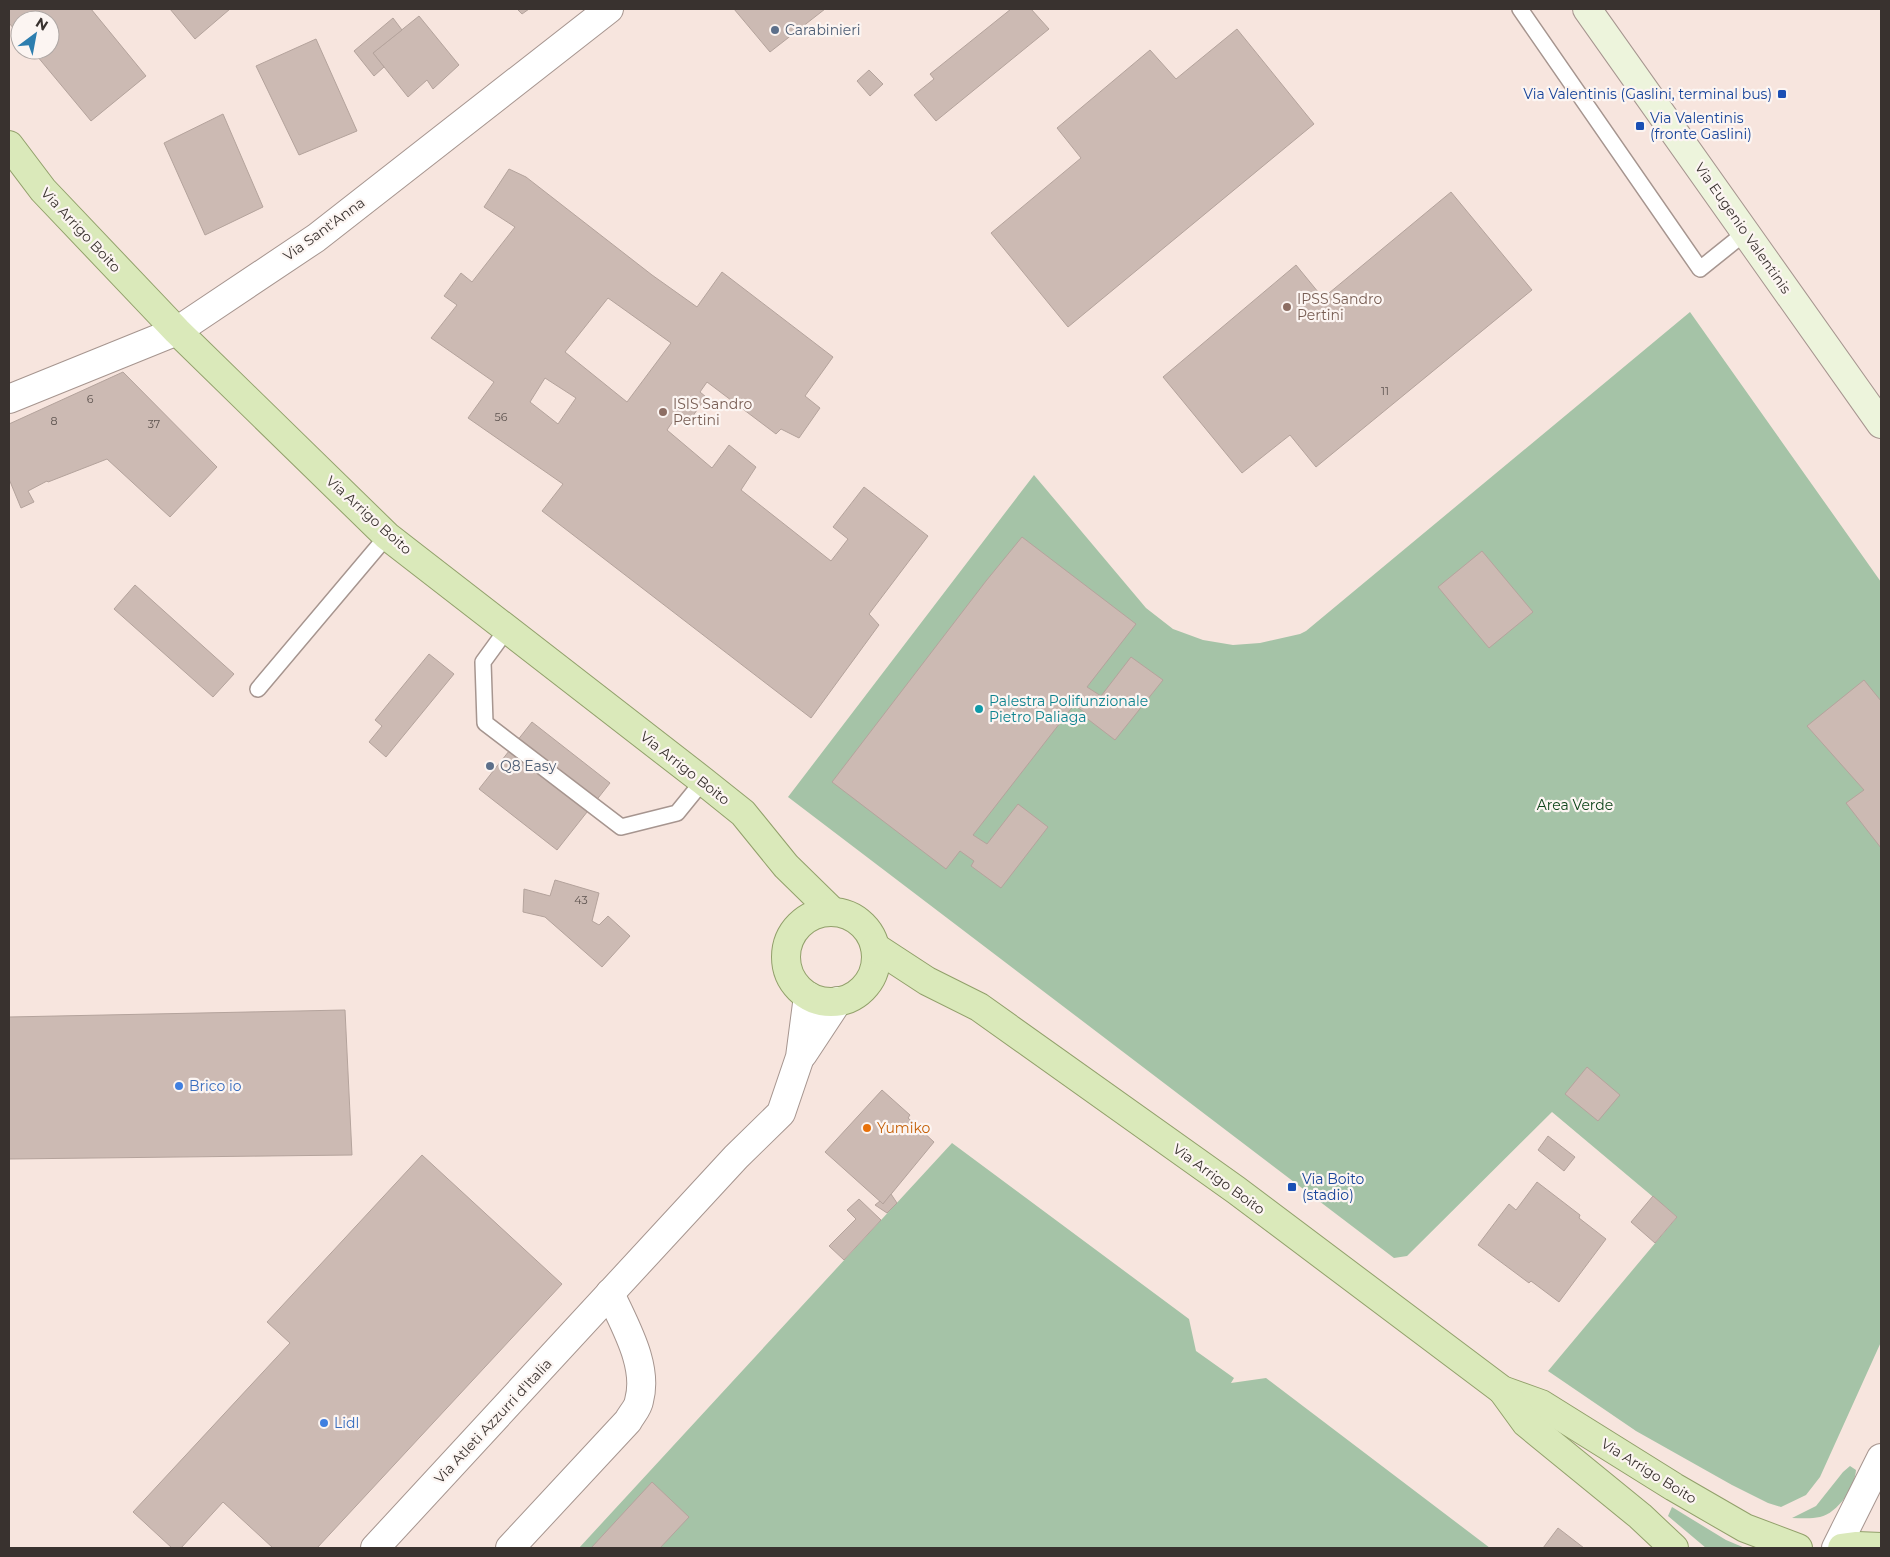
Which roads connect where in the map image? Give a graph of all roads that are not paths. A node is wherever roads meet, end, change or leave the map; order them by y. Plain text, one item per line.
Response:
1 (609, 9) edge
2 (1520, 9) edge
3 (1586, 9) edge
4 (9, 145) edge
5 (1746, 232) junction
6 (177, 331) junction
7 (9, 399) edge
8 (1881, 424) edge
9 (387, 536) junction
10 (507, 629) junction
11 (258, 689) dead end
12 (703, 780) junction
13 (786, 866) junction
14 (833, 912) junction
15 (806, 920) junction
16 (875, 947) junction
17 (872, 975) junction
18 (927, 981) junction
19 (808, 996) junction
20 (838, 1002) junction
21 (800, 1057) junction
22 (610, 1293) junction
23 (1502, 1390) junction
24 (1881, 1458) edge
25 (1881, 1547) edge
26 (375, 1548) edge
27 (510, 1548) edge
28 (1674, 1548) edge
29 (1798, 1548) edge
30 (1836, 1548) edge
31 (1842, 1548) edge

1 - 6 street, Via Sant'Anna
2 - 5 lane
3 - 5 main road, Via Eugenio Valentinis
4 - 6 main road, Via Arrigo Boito
5 - 8 main road, Via Eugenio Valentinis
6 - 7 street, Via Sant'Anna
6 - 9 main road, Via Arrigo Boito
9 - 10 main road, Via Arrigo Boito
9 - 11 lane
10 - 12 main road, Via Arrigo Boito
10 - 12 lane
12 - 13 main road, Via Arrigo Boito
13 - 14 main road, Via Arrigo Boito
13 - 15 main road, Via Arrigo Boito
14 - 15 main road
14 - 16 main road
15 - 19 main road
16 - 17 main road
16 - 18 main road, Via Arrigo Boito
17 - 18 main road, Via Arrigo Boito
17 - 20 main road
18 - 23 main road, Via Arrigo Boito
19 - 20 main road
19 - 21 street, Via Atleti Azzurri d'Italia
20 - 21 street, Via Atleti Azzurri d'Italia
21 - 22 street, Via Atleti Azzurri d'Italia
22 - 26 street, Via Atleti Azzurri d'Italia
22 - 27 street
23 - 28 main road, Via Arrigo Boito
23 - 29 main road, Via Arrigo Boito
24 - 30 street
25 - 31 main road

